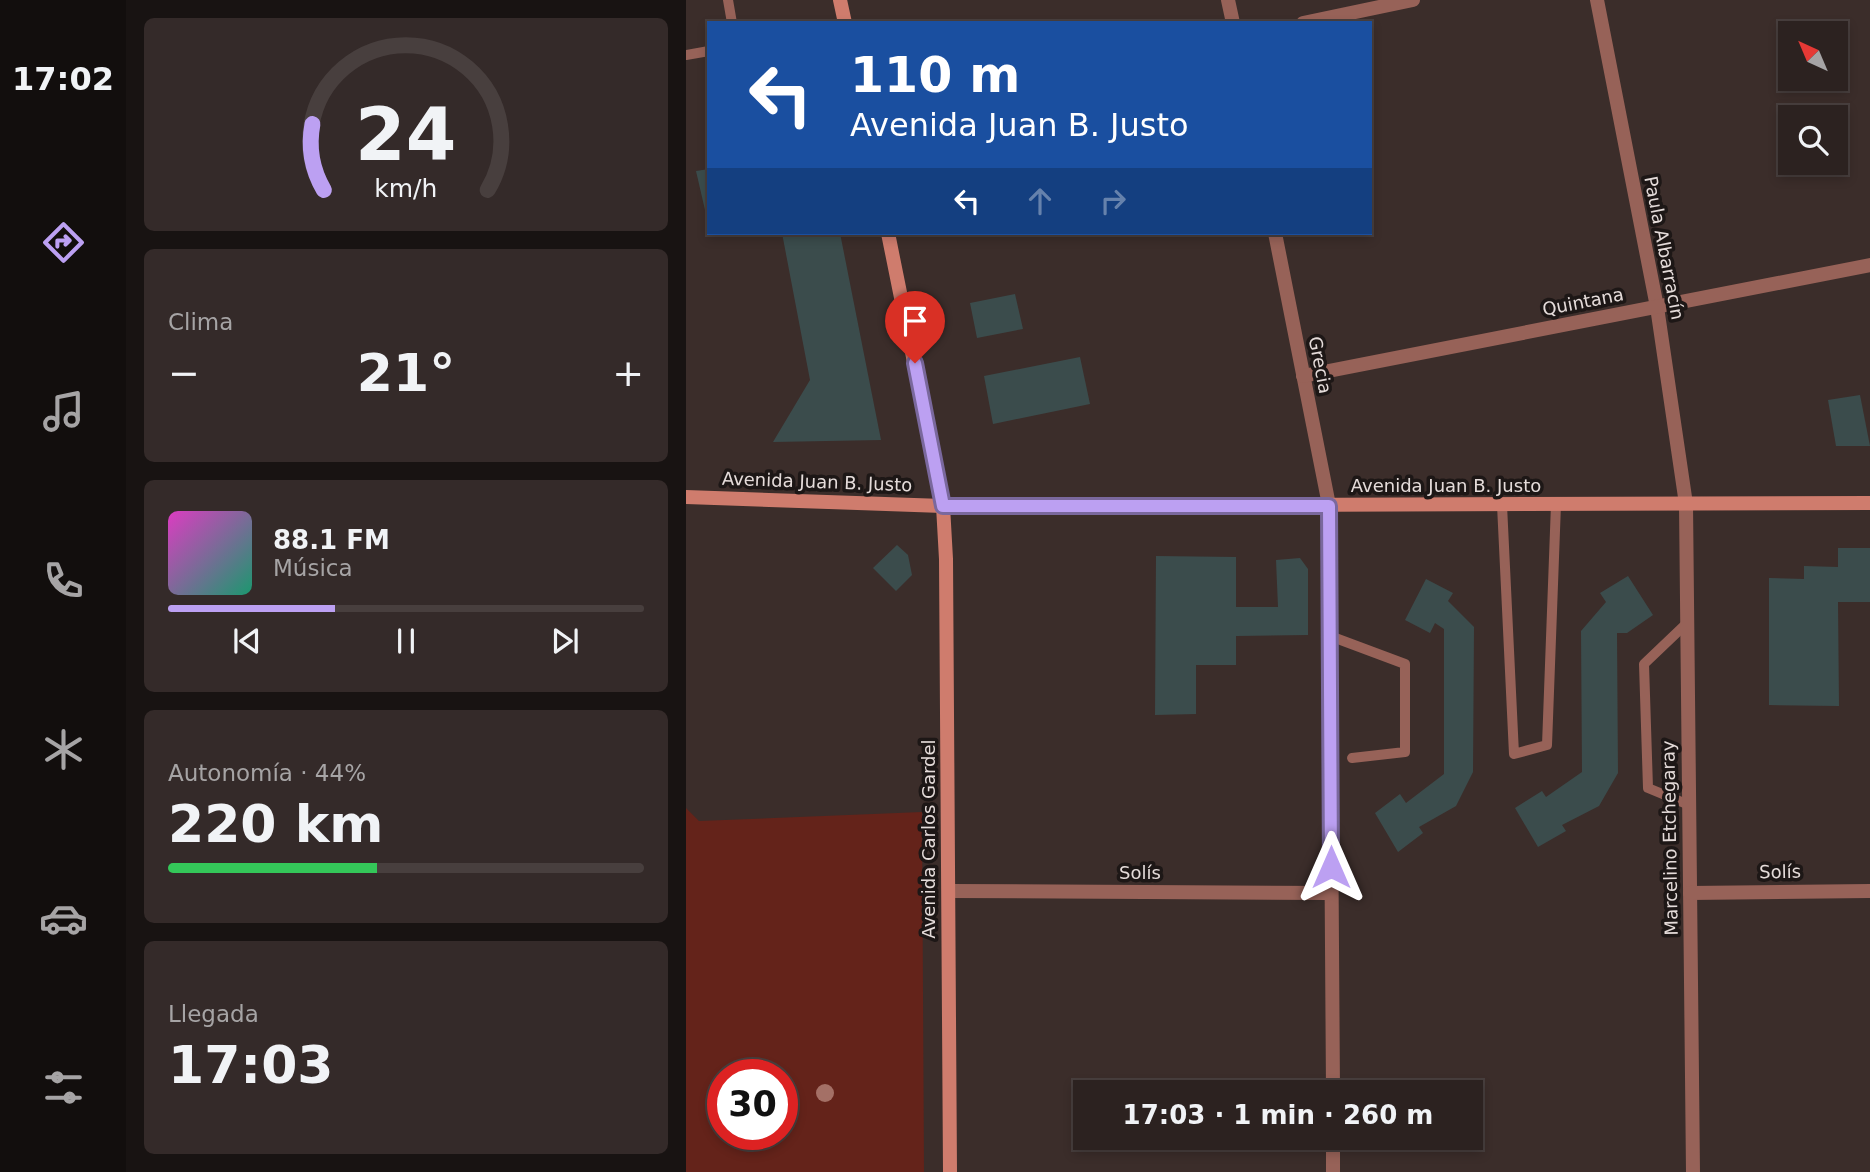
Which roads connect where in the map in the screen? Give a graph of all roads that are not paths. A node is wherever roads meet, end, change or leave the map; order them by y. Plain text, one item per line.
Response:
1 (728, 0) edge
2 (840, 0) edge
3 (1228, 0) edge
4 (1413, 0) edge
5 (1597, 0) edge
6 (732, 21) edge
7 (845, 21) edge
8 (1233, 21) edge
9 (1313, 21) edge
10 (707, 51) edge
11 (686, 55) edge
12 (888, 235) edge
13 (1275, 235) edge
14 (1870, 265) edge
15 (1657, 307) junction
16 (1303, 376) junction
17 (686, 497) edge
18 (1870, 503) edge
19 (1686, 504) junction
20 (1502, 505) junction
21 (1556, 505) junction
22 (943, 506) junction
23 (1329, 506) junction
24 (1687, 623) junction
25 (1330, 636) junction
26 (1352, 758) dead end
27 (1689, 805) junction
28 (949, 891) junction
29 (1870, 891) edge
30 (1331, 893) junction
31 (1690, 893) junction
32 (1333, 1080) edge
33 (1333, 1150) edge
34 (950, 1172) edge
35 (1333, 1172) edge
36 (1693, 1172) edge

1 - 6 lane
2 - 7 main road
3 - 8 street
4 - 9 street
5 - 15 street, Paula Albarracín
10 - 11 lane
12 - 22 main road, Avenida Carlos Gardel
13 - 16 street, Grecia
14 - 15 street, Quintana
15 - 16 street, Quintana
15 - 19 street, Paula Albarracín
16 - 23 street, Grecia
17 - 22 main road, Avenida Juan B. Justo
18 - 19 main road, Avenida Juan B. Justo
19 - 21 main road, Avenida Juan B. Justo
19 - 24 street, Marcelino Etchegaray
20 - 21 main road, Avenida Juan B. Justo
20 - 21 lane
20 - 23 main road, Avenida Juan B. Justo
22 - 23 main road, Avenida Juan B. Justo
22 - 28 main road, Avenida Carlos Gardel
23 - 25 street, Grecia
24 - 27 street, Marcelino Etchegaray
24 - 27 lane
25 - 26 lane
25 - 30 street, Grecia
27 - 31 street, Marcelino Etchegaray
28 - 30 street, Solís
28 - 34 main road, Avenida Carlos Gardel
29 - 31 street, Solís
30 - 32 street, Grecia
31 - 36 street, Marcelino Etchegaray
33 - 35 street

